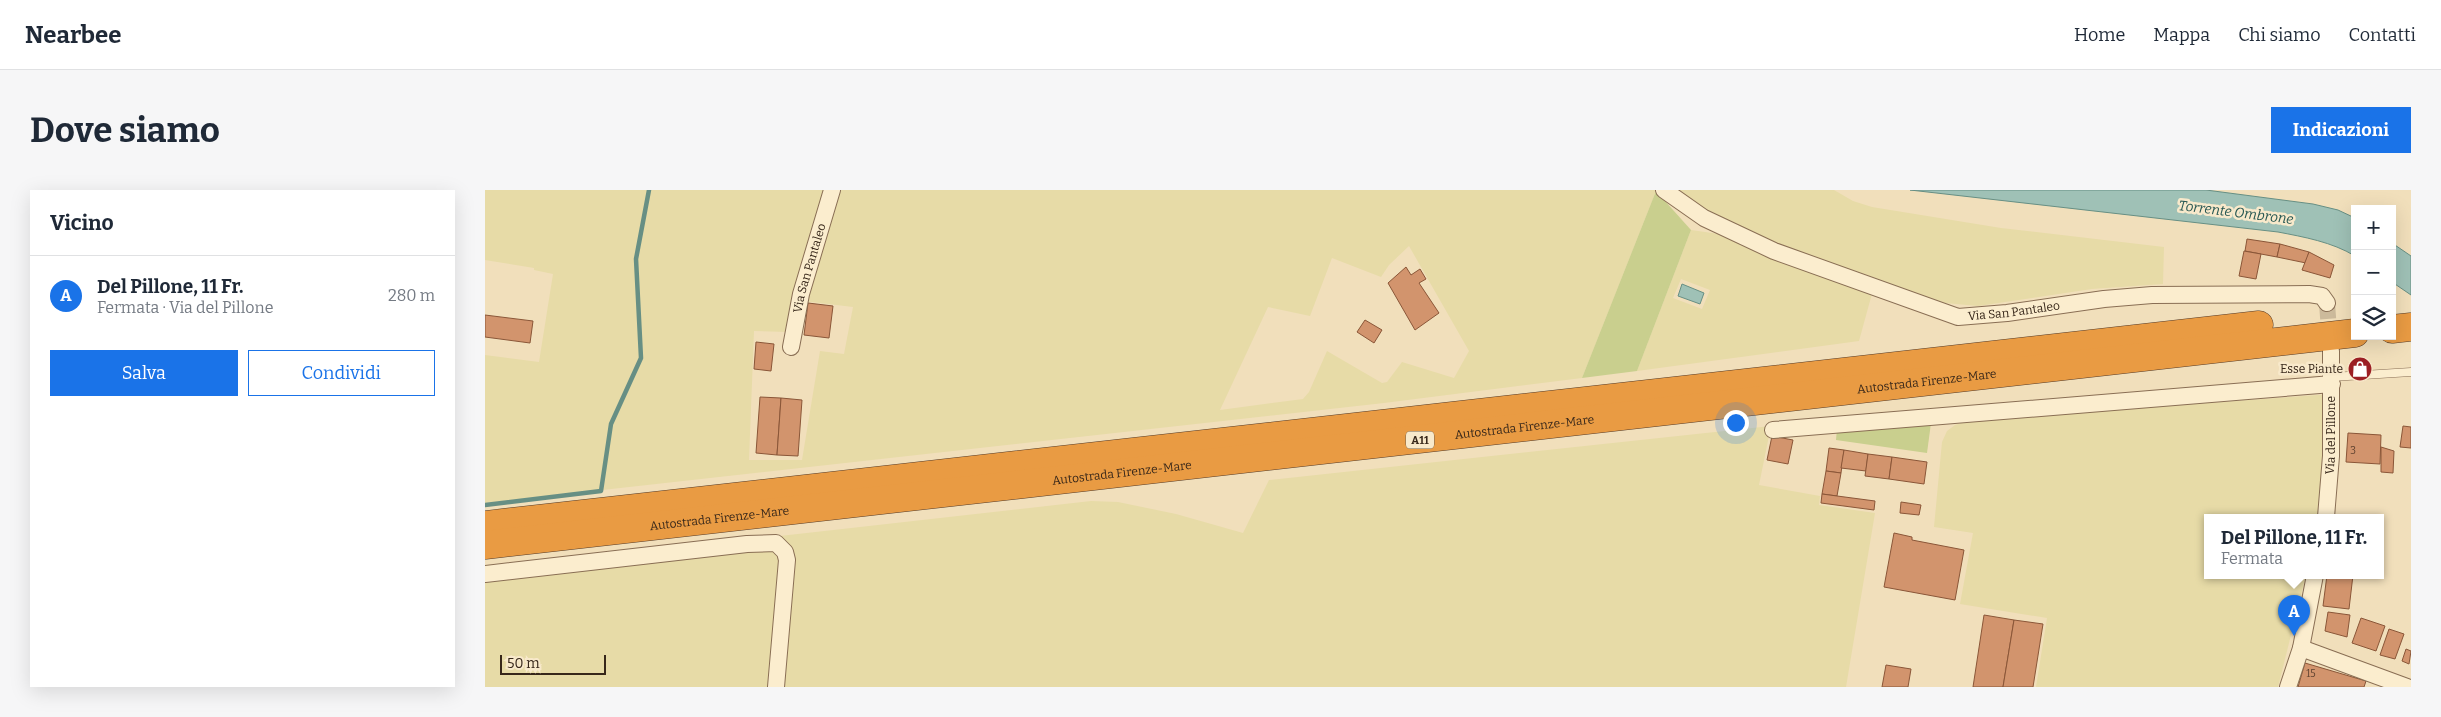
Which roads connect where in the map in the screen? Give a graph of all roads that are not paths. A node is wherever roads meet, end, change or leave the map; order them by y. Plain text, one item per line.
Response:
1 (832, 190) edge
2 (1664, 190) edge
3 (2327, 303) dead end
4 (2351, 314) edge
5 (2351, 333) edge
6 (791, 347) dead end
7 (2331, 352) tunnel mouth
8 (2411, 372) edge
9 (2332, 380) junction
10 (1773, 430) dead end
11 (2326, 514) edge
12 (485, 525) edge
13 (485, 545) edge
14 (485, 574) edge
15 (2314, 579) edge
16 (2301, 648) junction
17 (776, 687) edge
18 (2288, 687) edge
19 (2407, 687) edge

1 - 6 street, Via San Pantaleo
2 - 3 street, Via San Pantaleo
4 - 12 highway, Autostrada Firenze-Mare / A11
5 - 13 highway, Autostrada Firenze-Mare / A11
7 - 9 street, Via del Pillone
8 - 9 lane
9 - 10 street
9 - 11 street, Via del Pillone
14 - 17 street
15 - 16 street
16 - 18 street
16 - 19 street

